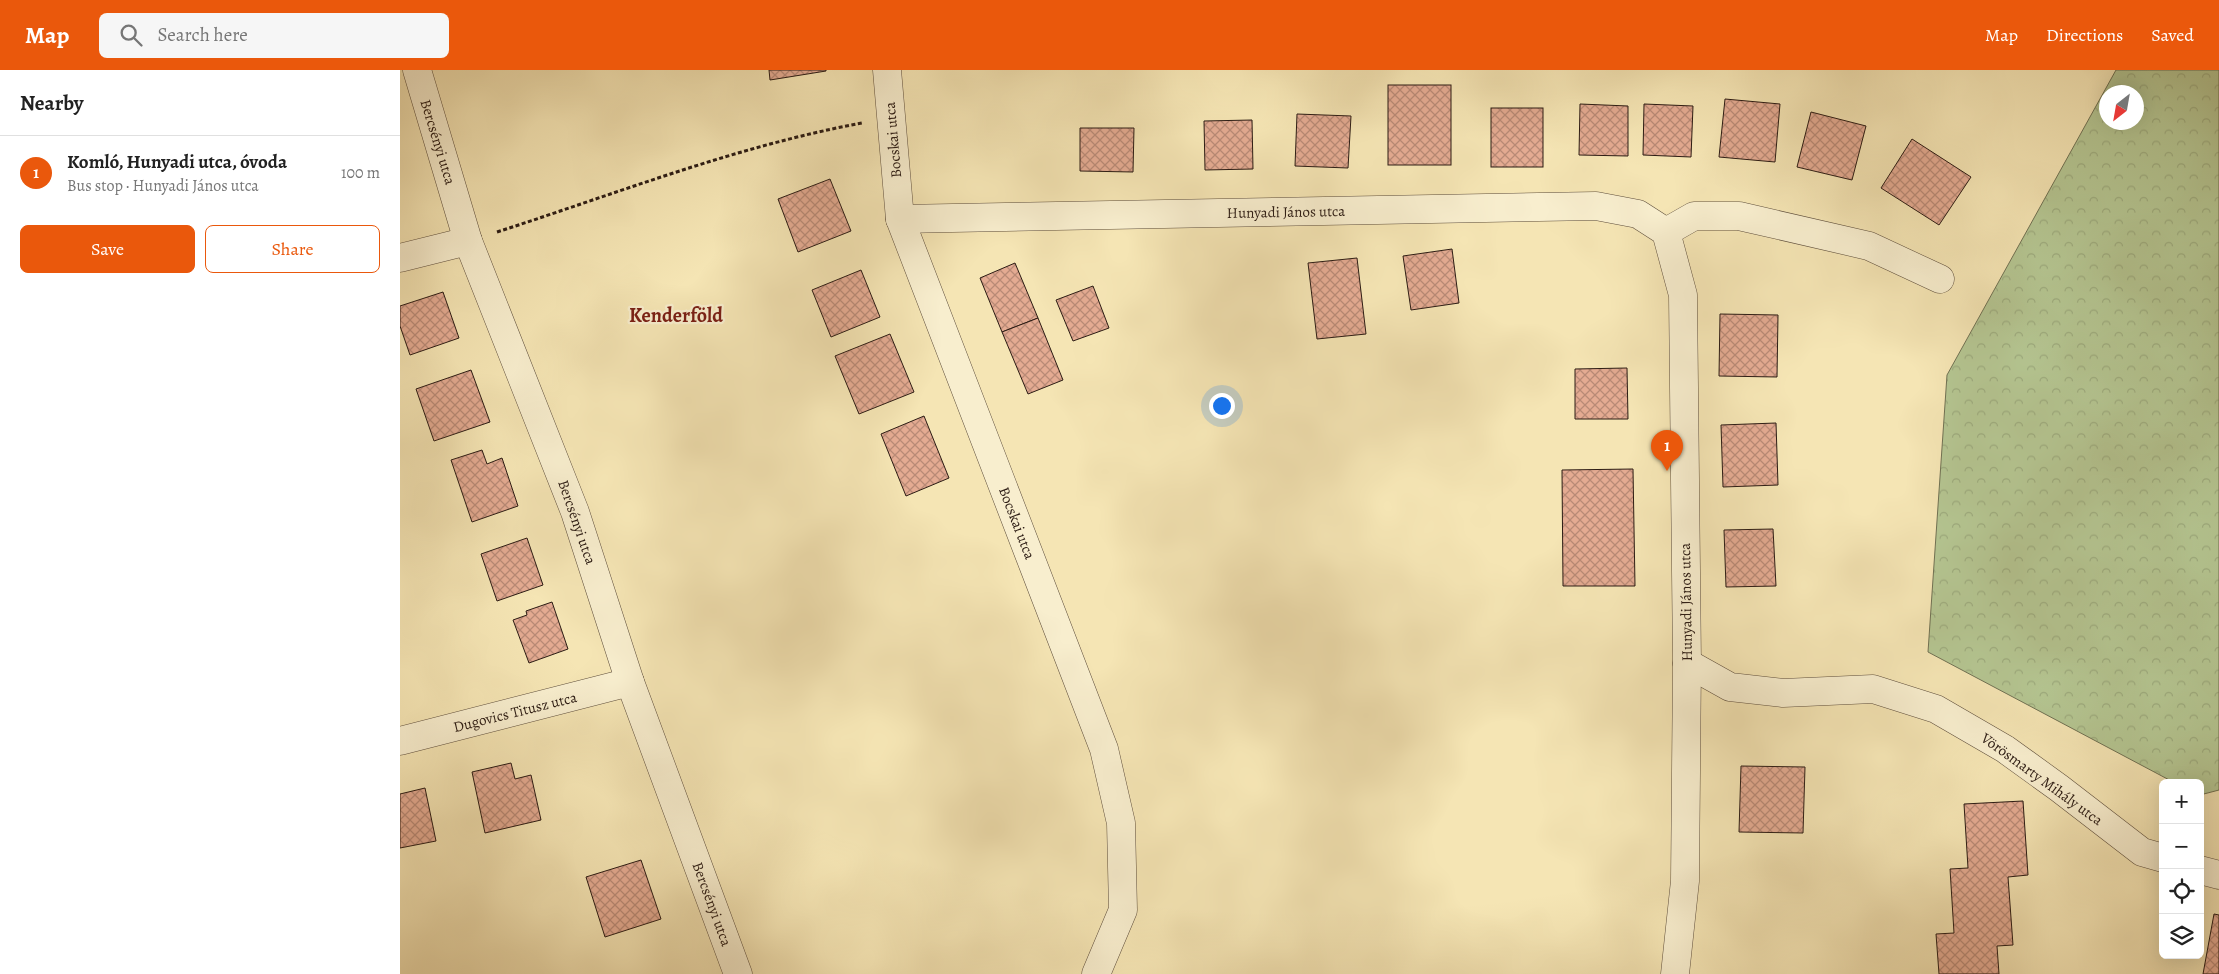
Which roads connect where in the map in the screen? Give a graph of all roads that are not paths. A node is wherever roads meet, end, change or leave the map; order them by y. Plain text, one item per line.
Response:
1 (417, 70) edge
2 (887, 70) edge
3 (900, 219) junction
4 (1666, 232) junction
5 (468, 241) junction
6 (400, 258) edge
7 (1940, 279) dead end
8 (1687, 663) junction
9 (630, 682) junction
10 (400, 741) edge
11 (2159, 857) edge
12 (2204, 871) edge
13 (2219, 874) edge
14 (738, 974) edge
15 (1096, 974) edge
16 (1675, 974) edge

1 - 5 street, Bercsényi utca
2 - 3 street, Bocskai utca
3 - 4 street, Hunyadi János utca
3 - 15 street, Bocskai utca
4 - 7 street
4 - 8 street, Hunyadi János utca
5 - 6 street
5 - 9 street, Bercsényi utca
8 - 11 street, Vörösmarty Mihály utca
8 - 16 street, Hunyadi János utca
9 - 10 street, Dugovics Titusz utca
9 - 14 street, Bercsényi utca
12 - 13 street

